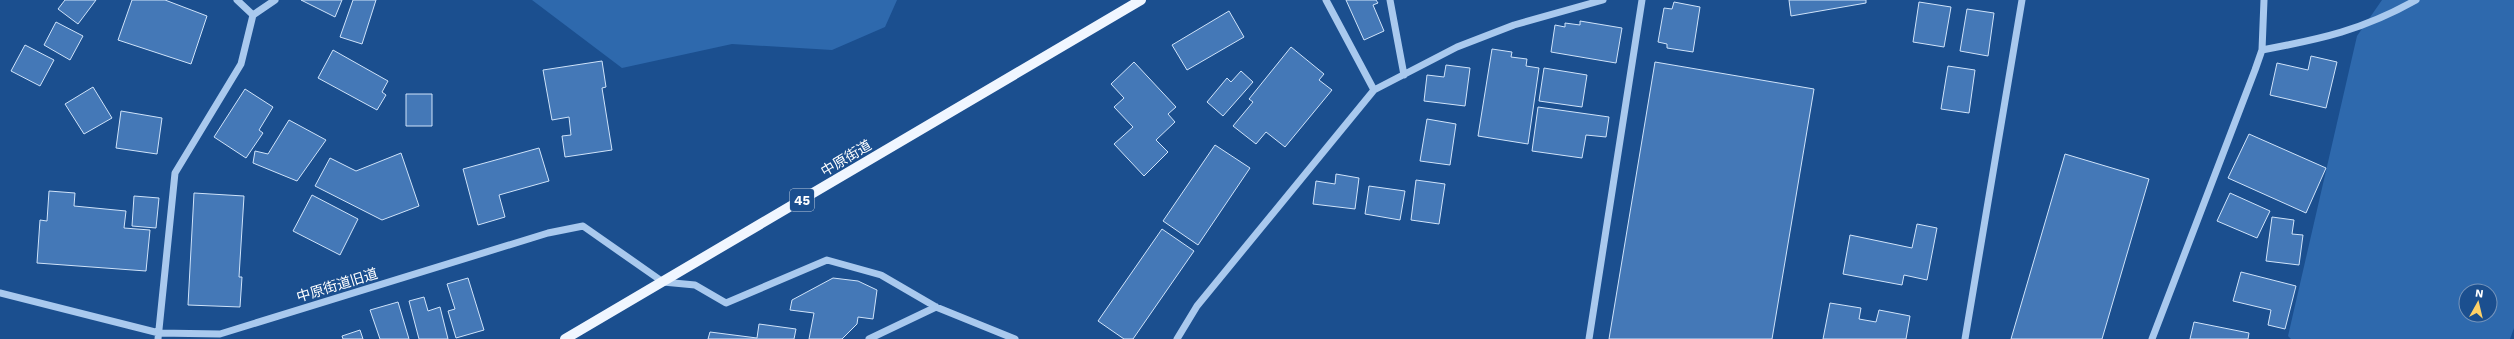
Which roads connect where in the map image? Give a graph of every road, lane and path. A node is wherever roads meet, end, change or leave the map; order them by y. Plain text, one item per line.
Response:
1 (237, 0) edge
2 (275, 0) edge
3 (1141, 0) edge
4 (1326, 0) edge
5 (1390, 0) edge
6 (1604, 0) edge
7 (1642, 0) edge
8 (2022, 0) edge
9 (2264, 0) edge
10 (2416, 0) edge
11 (253, 14) junction
12 (2262, 50) junction
13 (1404, 75) junction
14 (1374, 90) junction
15 (663, 282) junction
16 (0, 293) edge
17 (936, 307) junction
18 (159, 336) edge
19 (565, 339) edge
20 (869, 339) edge
21 (1015, 339) edge
22 (1177, 339) edge
23 (1589, 339) edge
24 (1965, 339) edge
25 (2152, 339) edge

1 - 11 street
2 - 11 street
3 - 15 main road, 中原街道 / 45
4 - 14 street
5 - 13 street
6 - 13 street
7 - 23 street
8 - 24 street
9 - 12 street
10 - 12 street
11 - 18 street
12 - 25 street
13 - 14 street
14 - 22 street
15 - 17 street
15 - 18 street, 中原街道旧道
15 - 19 main road, 中原街道 / 45
16 - 18 street, 中原街道旧道
17 - 20 street
17 - 21 street

